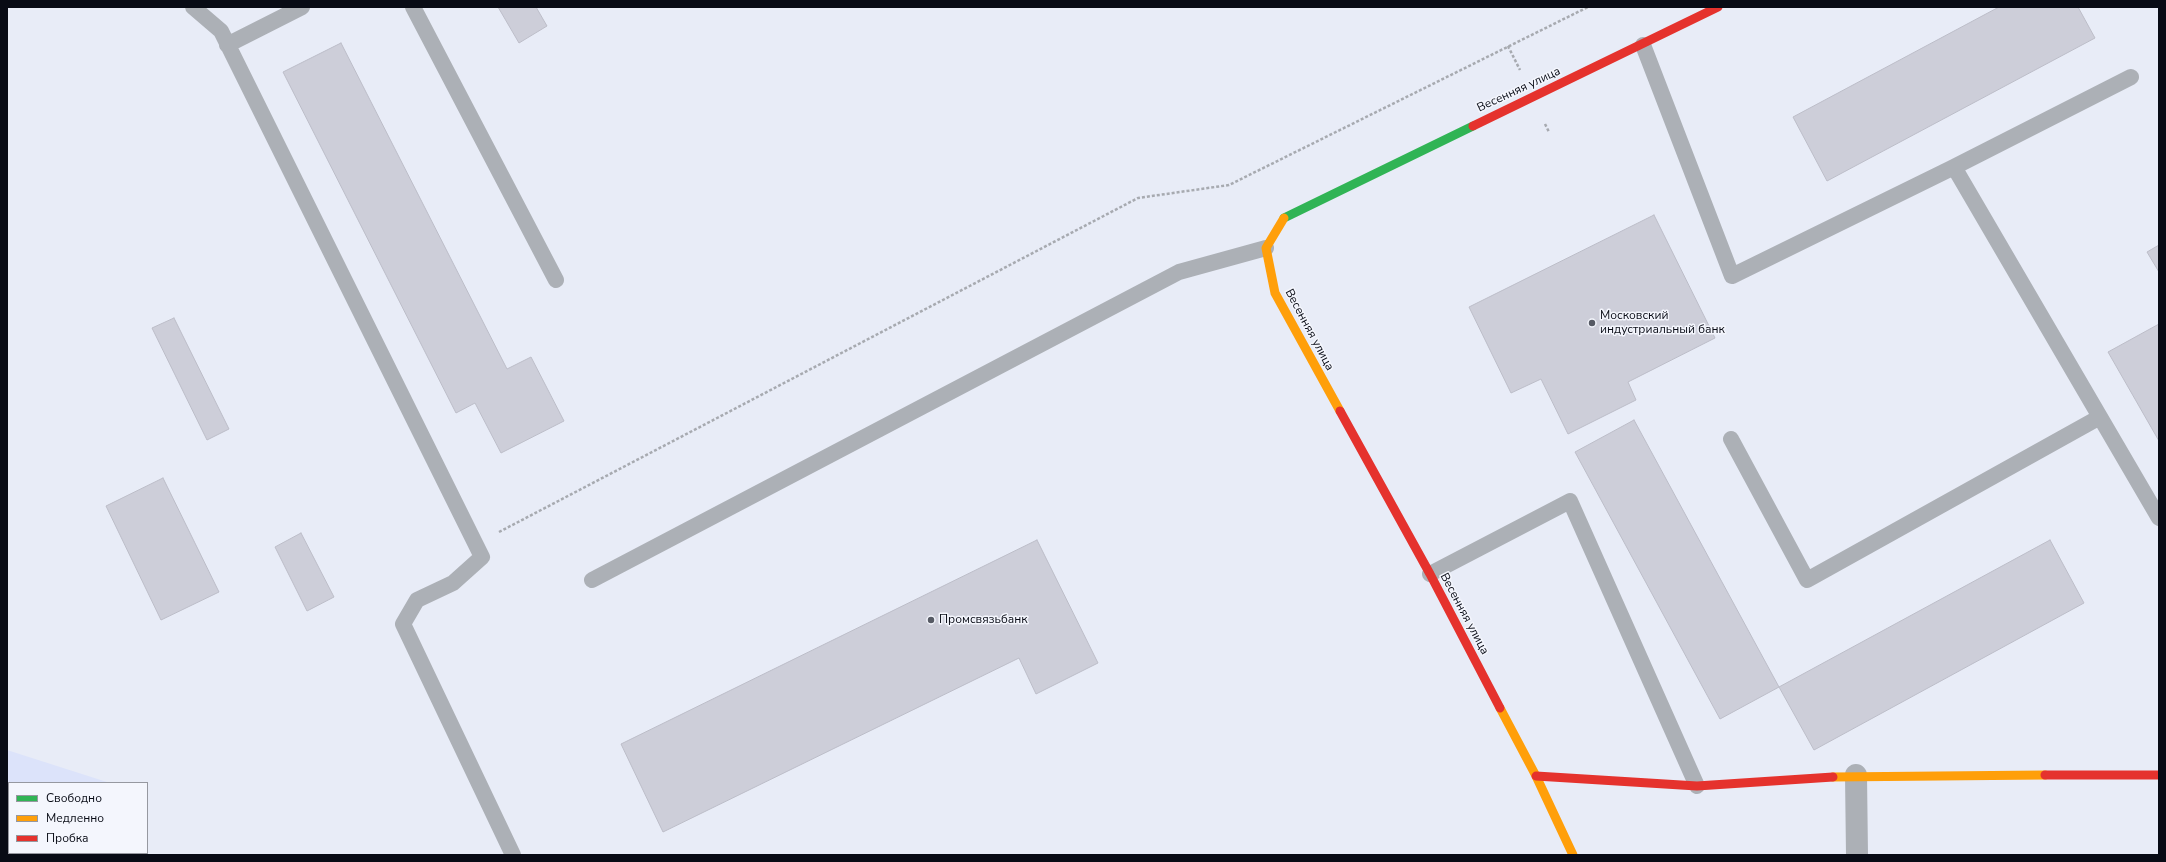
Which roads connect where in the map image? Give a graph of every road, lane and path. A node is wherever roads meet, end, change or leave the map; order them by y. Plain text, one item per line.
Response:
1 (193, 7) edge
2 (302, 7) edge
3 (413, 7) edge
4 (1588, 7) edge
5 (1718, 7) edge
6 (227, 44) junction
7 (1643, 45) junction
8 (2131, 77) dead end
9 (1954, 167) junction
10 (1266, 248) junction
11 (556, 280) dead end
12 (2100, 417) junction
13 (1731, 439) dead end
14 (2159, 518) edge
15 (476, 544) junction
16 (1430, 574) junction
17 (592, 580) dead end
18 (1856, 775) junction
19 (2159, 775) edge
20 (1536, 776) junction
21 (1697, 786) junction
22 (513, 855) edge
23 (1573, 855) edge
24 (1858, 855) edge

1 - 6 lane
2 - 6 lane
3 - 11 lane
4 - 15 path
5 - 7 street, Весенняя улица
6 - 15 lane
7 - 9 lane
7 - 10 street, Весенняя улица
8 - 9 lane
9 - 12 lane
10 - 16 street, Весенняя улица
10 - 17 lane
12 - 13 lane
12 - 14 lane
15 - 22 lane
16 - 20 street, Весенняя улица
16 - 21 lane
18 - 19 street
18 - 21 street
18 - 24 street
20 - 21 street
20 - 23 street, Весенняя улица

